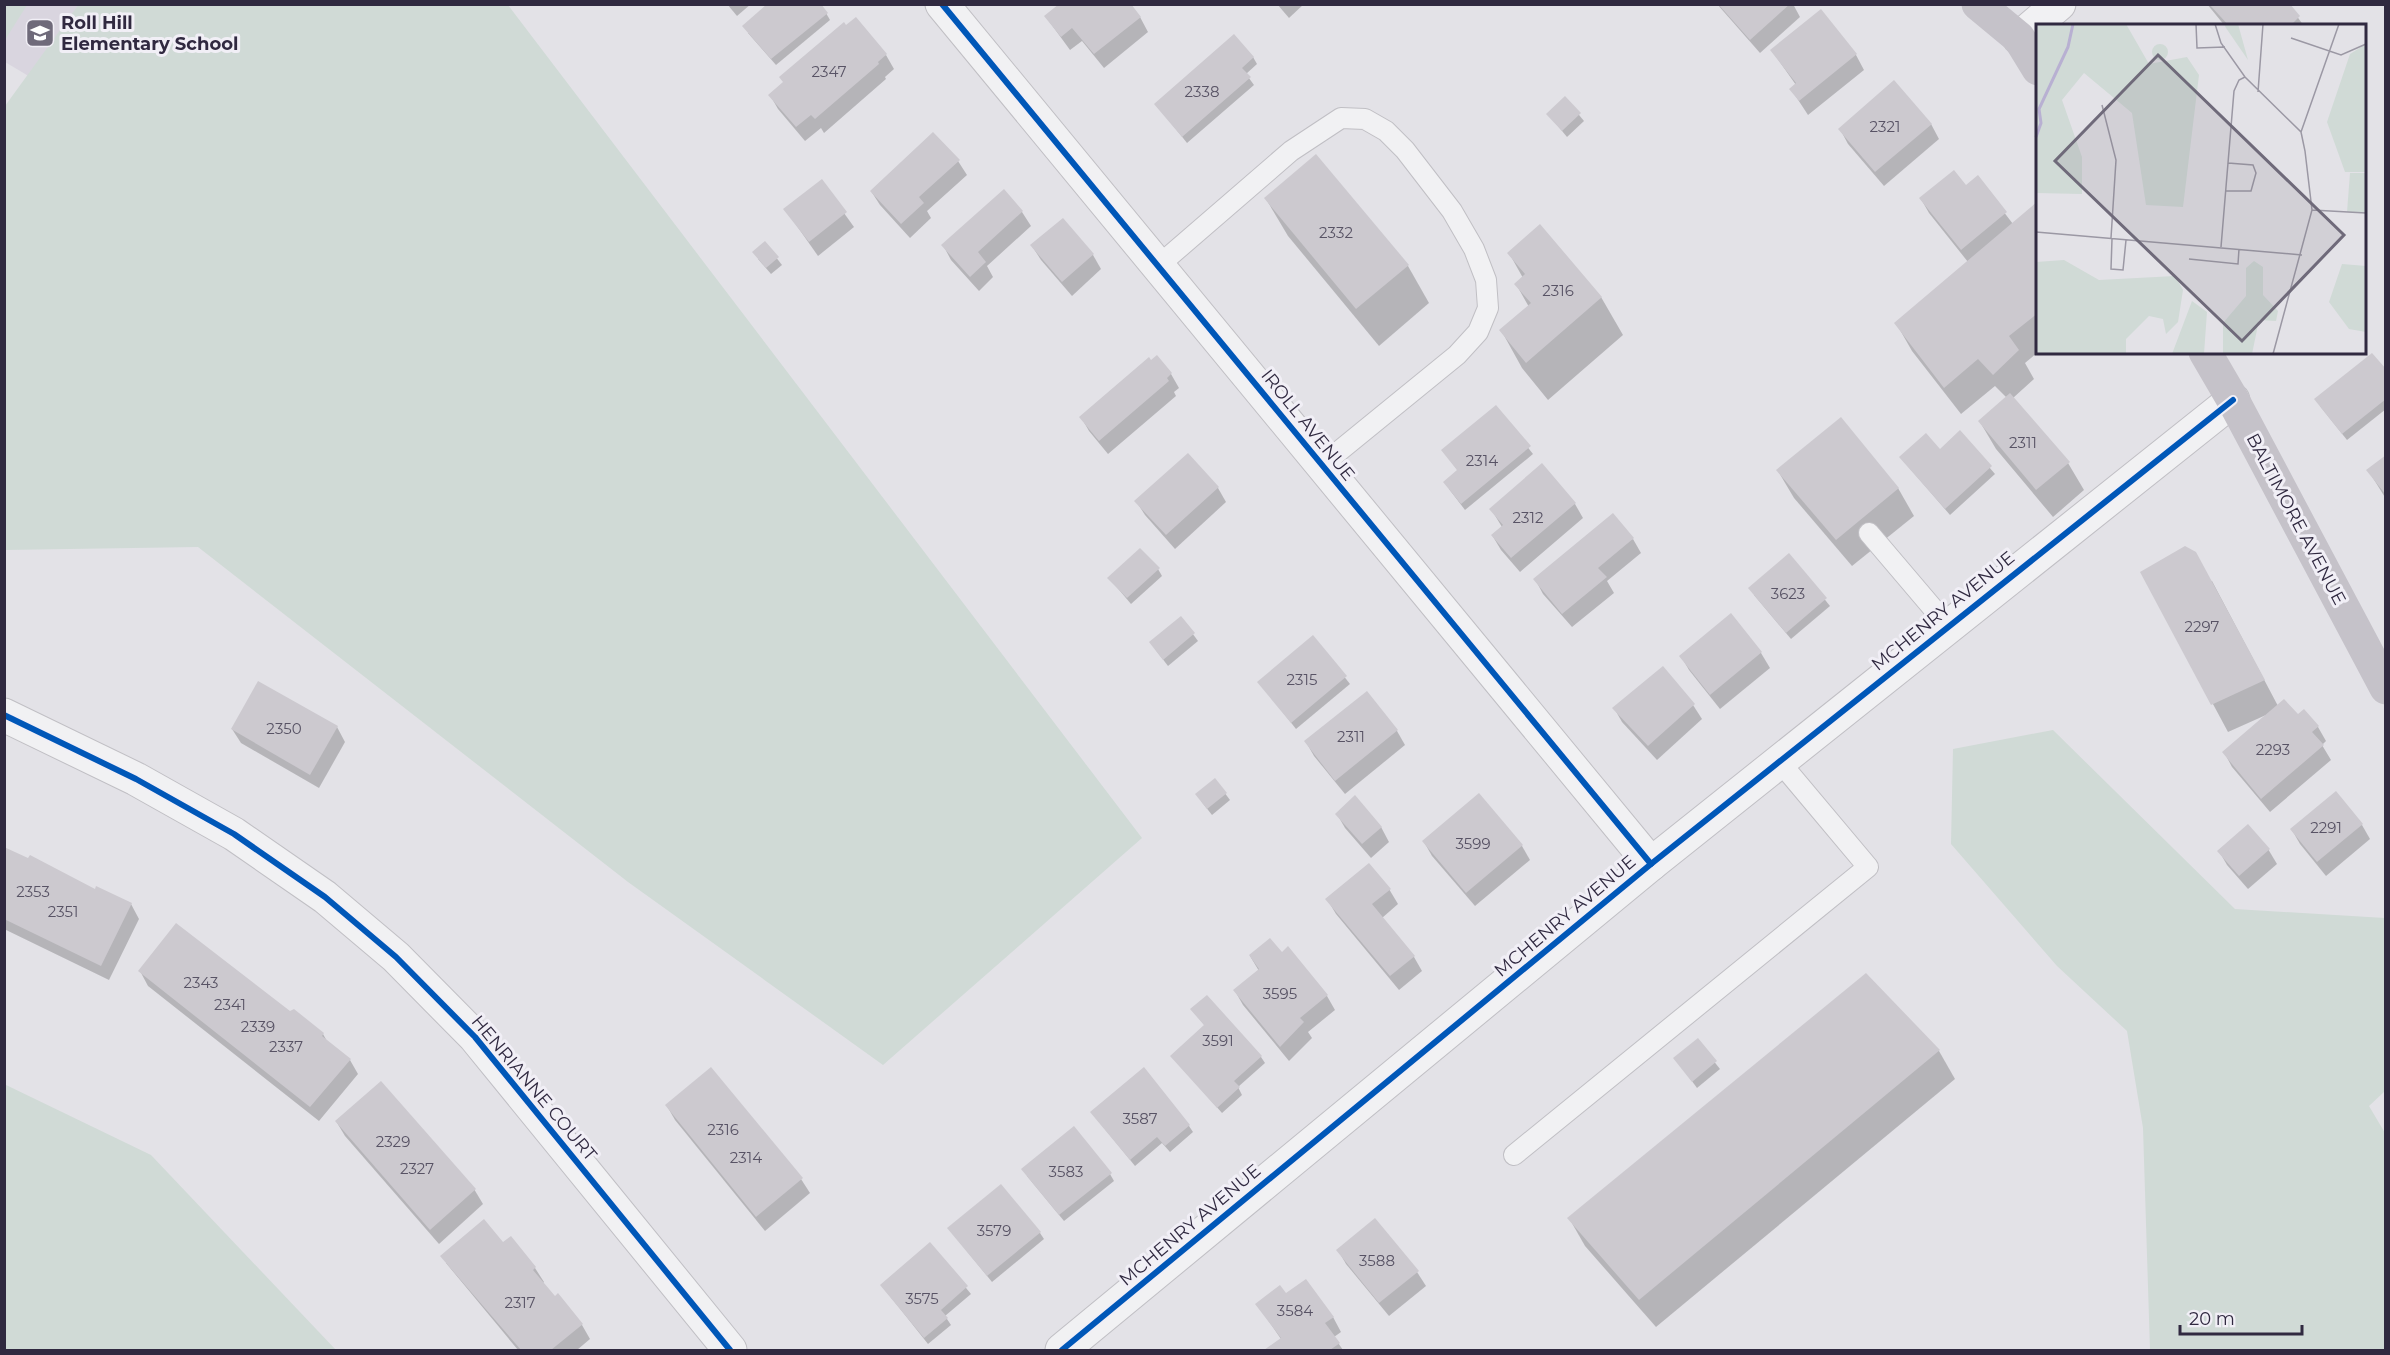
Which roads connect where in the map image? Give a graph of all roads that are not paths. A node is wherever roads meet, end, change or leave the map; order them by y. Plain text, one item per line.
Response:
1 (942, 4) edge
2 (1978, 4) edge
3 (2059, 4) edge
4 (2019, 38) junction
5 (2036, 67) edge
6 (1158, 266) junction
7 (2206, 354) edge
8 (2233, 400) junction
9 (1322, 465) junction
10 (1869, 533) dead end
11 (1948, 626) junction
12 (2385, 688) edge
13 (4, 715) edge
14 (1779, 761) junction
15 (1651, 864) junction
16 (1514, 1155) dead end
17 (730, 1350) edge
18 (1062, 1350) edge

1 - 6 street, IROLL AVENUE
2 - 4 street
3 - 4 street
4 - 5 street
6 - 9 street, IROLL AVENUE
6 - 9 lane
7 - 8 street, BALTIMORE AVENUE
8 - 11 street, MCHENRY AVENUE
8 - 12 street, BALTIMORE AVENUE
9 - 15 street, IROLL AVENUE
10 - 11 lane
11 - 14 street, MCHENRY AVENUE
13 - 17 street, HENRIANNE COURT
14 - 15 street, MCHENRY AVENUE
14 - 16 lane
15 - 18 street, MCHENRY AVENUE

